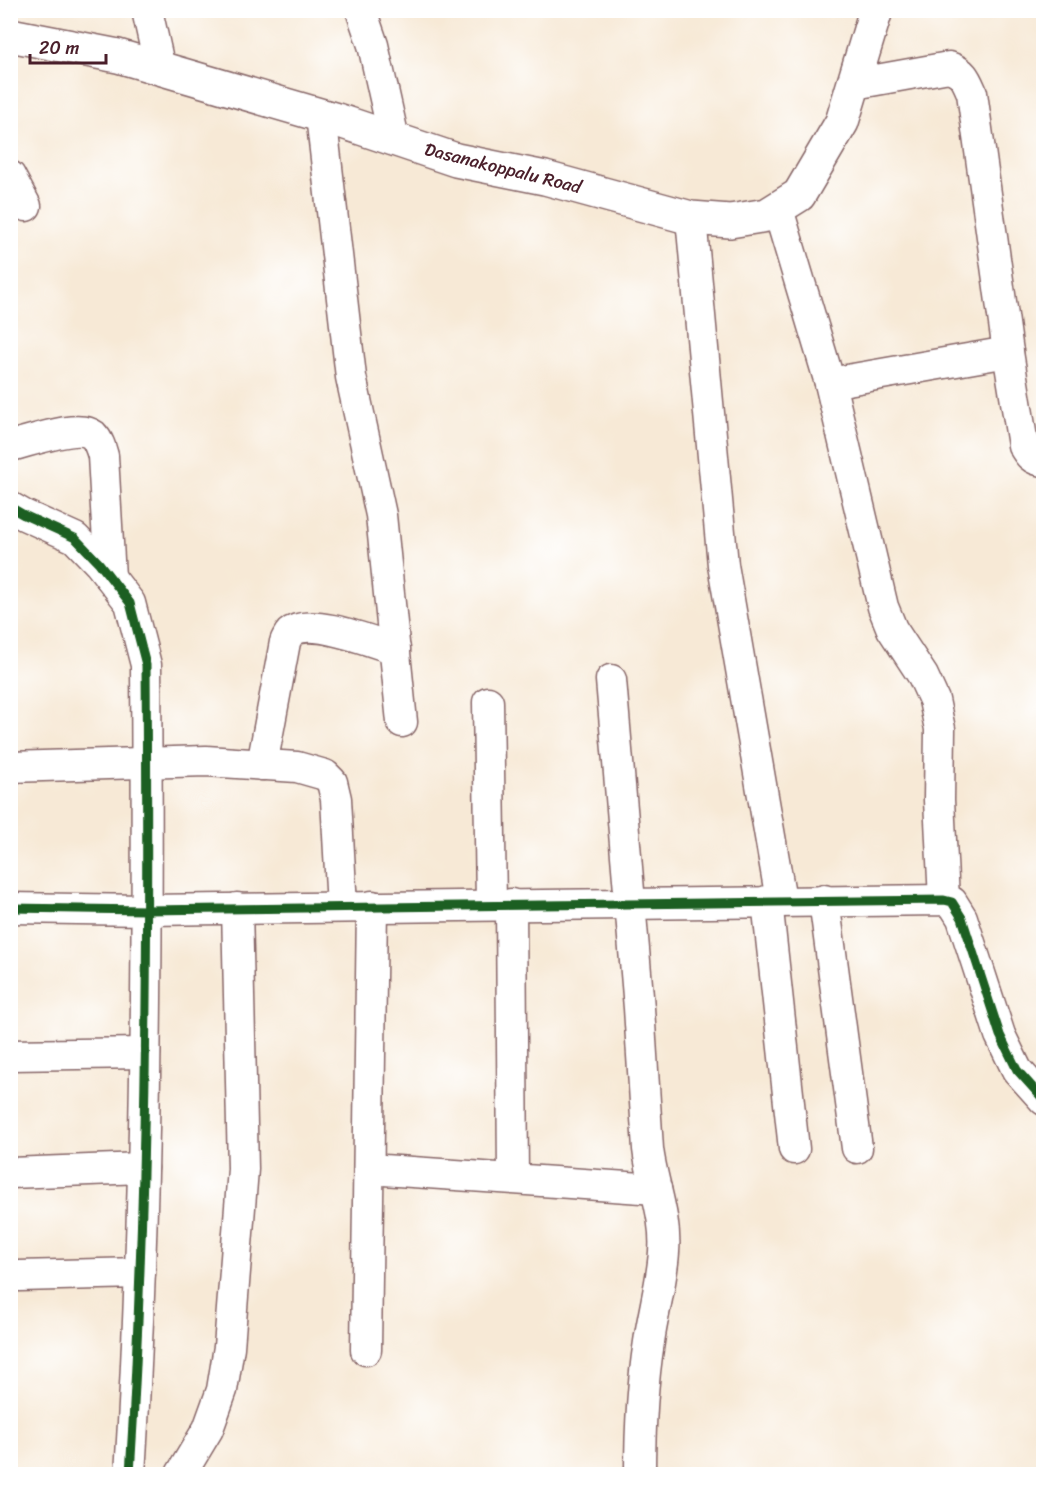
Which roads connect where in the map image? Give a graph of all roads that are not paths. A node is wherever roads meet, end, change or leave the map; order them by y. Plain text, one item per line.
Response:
1 (147, 10) edge
2 (361, 10) edge
3 (876, 10) edge
4 (10, 35) edge
5 (160, 69) junction
6 (854, 84) junction
7 (321, 115) junction
8 (394, 139) junction
9 (10, 176) edge
10 (26, 206) dead end
11 (778, 208) junction
12 (691, 218) junction
13 (1008, 352) junction
14 (830, 383) junction
15 (10, 446) edge
16 (1044, 461) edge
17 (10, 507) edge
18 (110, 577) junction
19 (395, 649) junction
20 (611, 681) dead end
21 (488, 702) dead end
22 (402, 722) dead end
23 (147, 763) junction
24 (262, 765) junction
25 (10, 767) edge
26 (824, 900) junction
27 (944, 900) junction
28 (774, 901) junction
29 (501, 904) junction
30 (630, 904) junction
31 (372, 906) junction
32 (342, 907) junction
33 (10, 908) edge
34 (237, 908) junction
35 (146, 910) junction
36 (145, 1053) junction
37 (10, 1055) edge
38 (1044, 1100) edge
39 (857, 1148) dead end
40 (794, 1149) dead end
41 (142, 1168) junction
42 (369, 1169) junction
43 (10, 1173) edge
44 (513, 1178) junction
45 (656, 1189) junction
46 (140, 1273) junction
47 (19, 1276) dead end
48 (366, 1350) dead end
49 (130, 1474) edge
50 (181, 1474) edge
51 (640, 1474) edge

1 - 5 street
2 - 8 street
3 - 6 street, Dasanakoppalu Road
4 - 5 street, Dasanakoppalu Road
5 - 7 street, Dasanakoppalu Road
6 - 11 street, Dasanakoppalu Road
6 - 13 street
7 - 8 street, Dasanakoppalu Road
7 - 19 street
8 - 12 street, Dasanakoppalu Road
9 - 10 street
11 - 12 street, Dasanakoppalu Road
11 - 14 street
12 - 28 street
13 - 14 street
13 - 16 street
14 - 27 street
15 - 18 street
17 - 18 street
18 - 23 street
19 - 22 street
19 - 24 street
20 - 30 street
21 - 29 street
23 - 24 street
23 - 25 street
23 - 35 street
24 - 32 street
26 - 27 street
26 - 28 street
26 - 39 street
27 - 38 street
28 - 30 street
28 - 40 street
29 - 30 street
29 - 31 street
29 - 44 street
30 - 45 street
31 - 32 street
31 - 42 street
32 - 34 street
33 - 35 street
34 - 35 street
34 - 50 street
35 - 36 street
36 - 37 street
36 - 41 street
41 - 43 street
41 - 46 street
42 - 44 street
42 - 48 street
44 - 45 street
45 - 51 street
46 - 47 street
46 - 49 street

